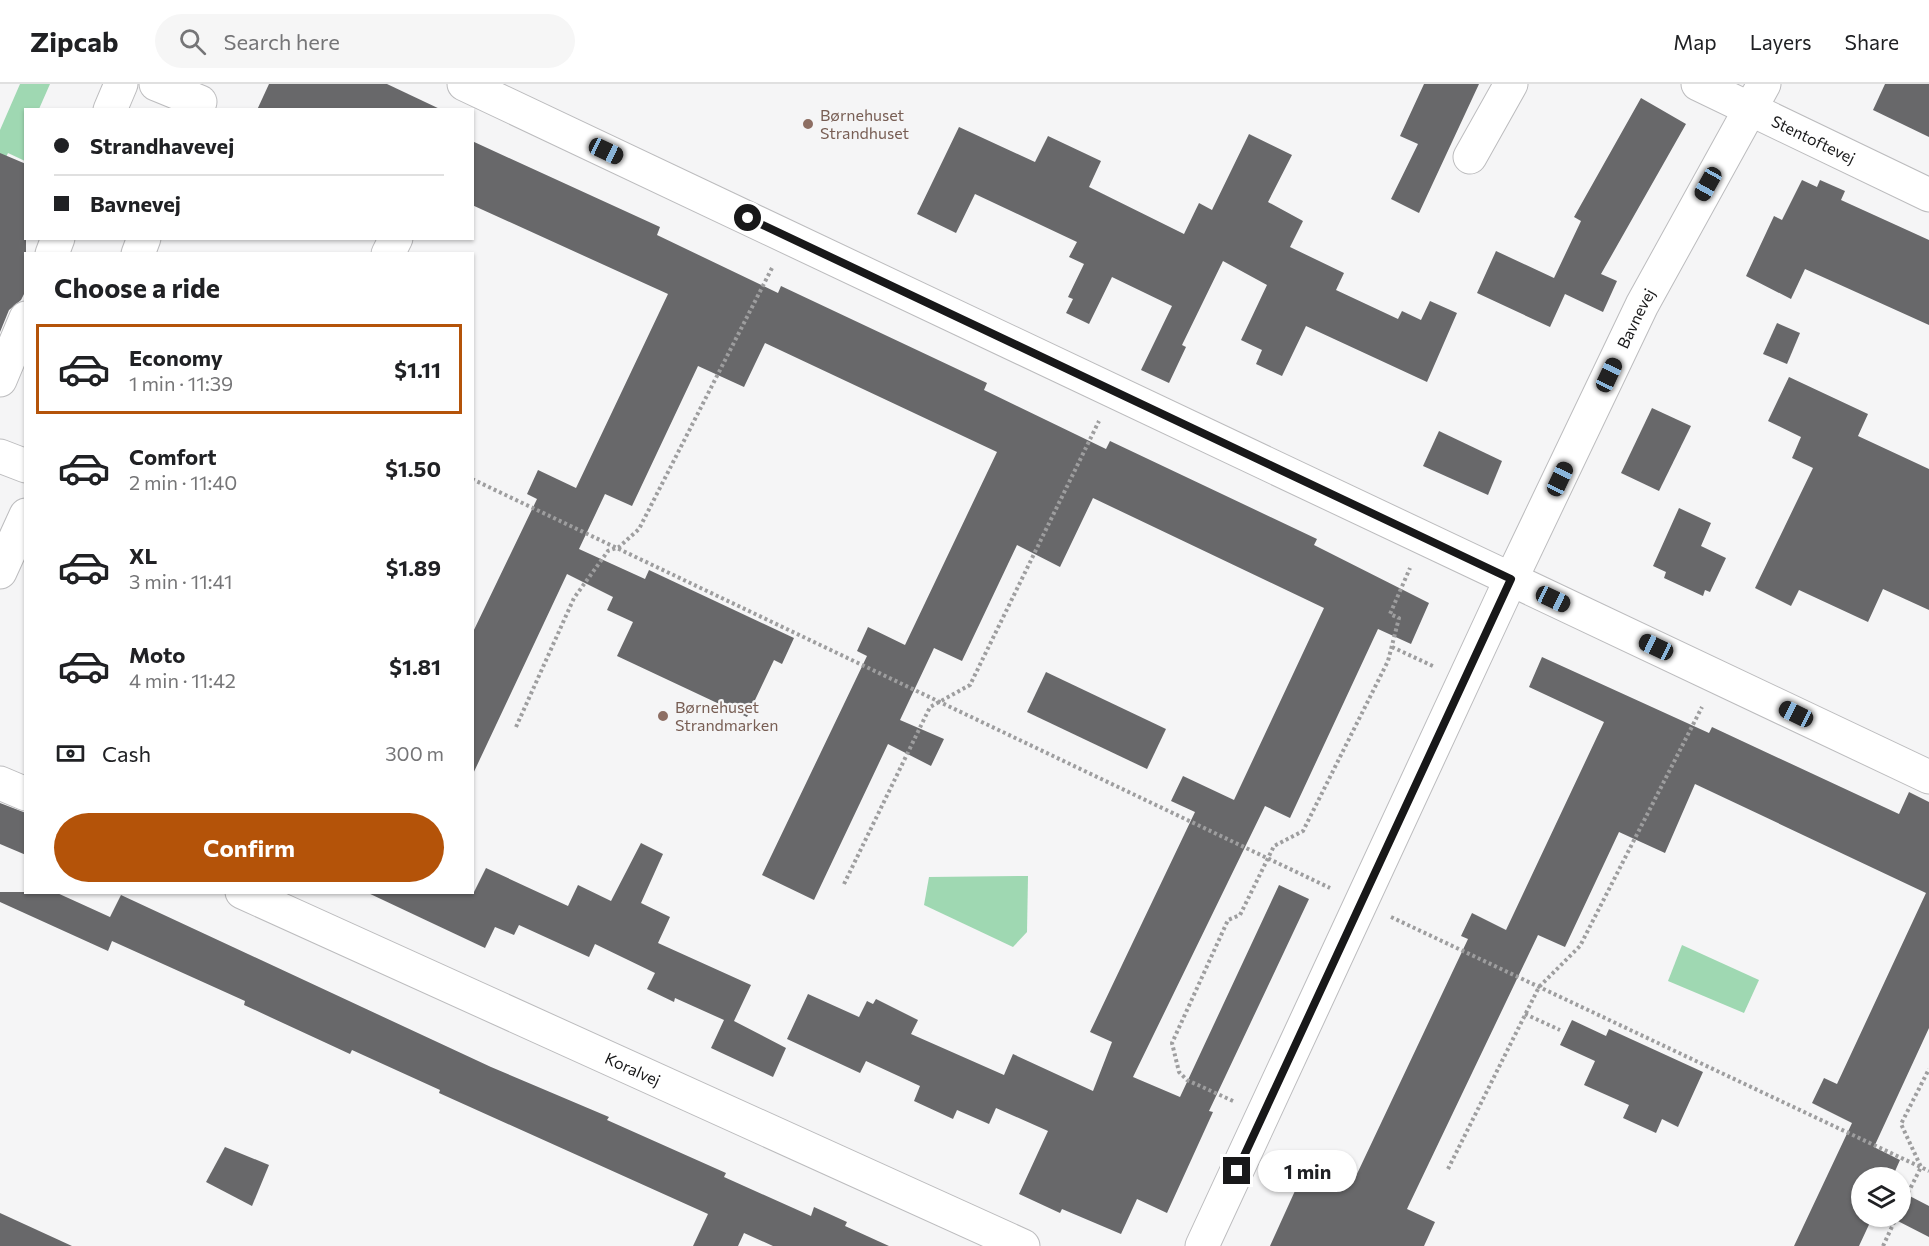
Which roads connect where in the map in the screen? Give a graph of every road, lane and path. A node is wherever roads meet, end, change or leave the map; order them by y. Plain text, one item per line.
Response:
1 (121, 84) edge
2 (156, 84) edge
3 (464, 84) edge
4 (1510, 84) edge
5 (1698, 84) edge
6 (1757, 96) edge
7 (202, 99) edge
8 (111, 108) edge
9 (1470, 157) dead end
10 (1929, 195) edge
11 (788, 237) junction
12 (24, 323) edge
13 (0, 380) edge
14 (1114, 391) junction
15 (0, 456) edge
16 (24, 465) edge
17 (474, 480) edge
18 (24, 519) edge
19 (1423, 537) junction
20 (619, 547) junction
21 (0, 572) edge
22 (1511, 579) junction
23 (1392, 647) junction
24 (1718, 676) junction
25 (1465, 681) junction
26 (936, 702) junction
27 (516, 727) dead end
28 (1929, 777) edge
29 (0, 783) edge
30 (24, 793) edge
31 (1267, 859) junction
32 (844, 884) dead end
33 (246, 894) edge
34 (1361, 903) junction
35 (1539, 987) junction
36 (1525, 1014) junction
37 (1560, 1030) dead end
38 (1929, 1069) edge
39 (1263, 1115) junction
40 (1921, 1167) junction
41 (1448, 1169) dead end
42 (1929, 1171) edge
43 (1911, 1187) edge
44 (1892, 1227) edge
45 (1023, 1246) edge
46 (1202, 1246) edge
47 (1882, 1246) edge

1 - 8 street
2 - 7 street
3 - 11 street
4 - 9 street
5 - 6 street, Stentoftevej
6 - 10 street, Stentoftevej
6 - 22 street, Bavnevej
11 - 14 street
11 - 20 path
12 - 13 street
14 - 19 street
14 - 26 path
15 - 16 street
17 - 20 path
18 - 21 street
19 - 22 street
19 - 23 path
20 - 26 path
20 - 27 path
22 - 24 street
22 - 25 street, Bavnevej
23 - 25 path
23 - 31 path
24 - 28 street
24 - 35 path
25 - 34 street, Bavnevej
26 - 31 path
26 - 32 path
29 - 30 street
31 - 34 path
31 - 39 path
33 - 45 street, Koralvej
34 - 35 path
34 - 39 street, Bavnevej
35 - 36 path
35 - 40 path
36 - 37 path
36 - 41 path
38 - 40 path
39 - 46 street, Bavnevej
40 - 42 path
40 - 43 path
44 - 47 path

